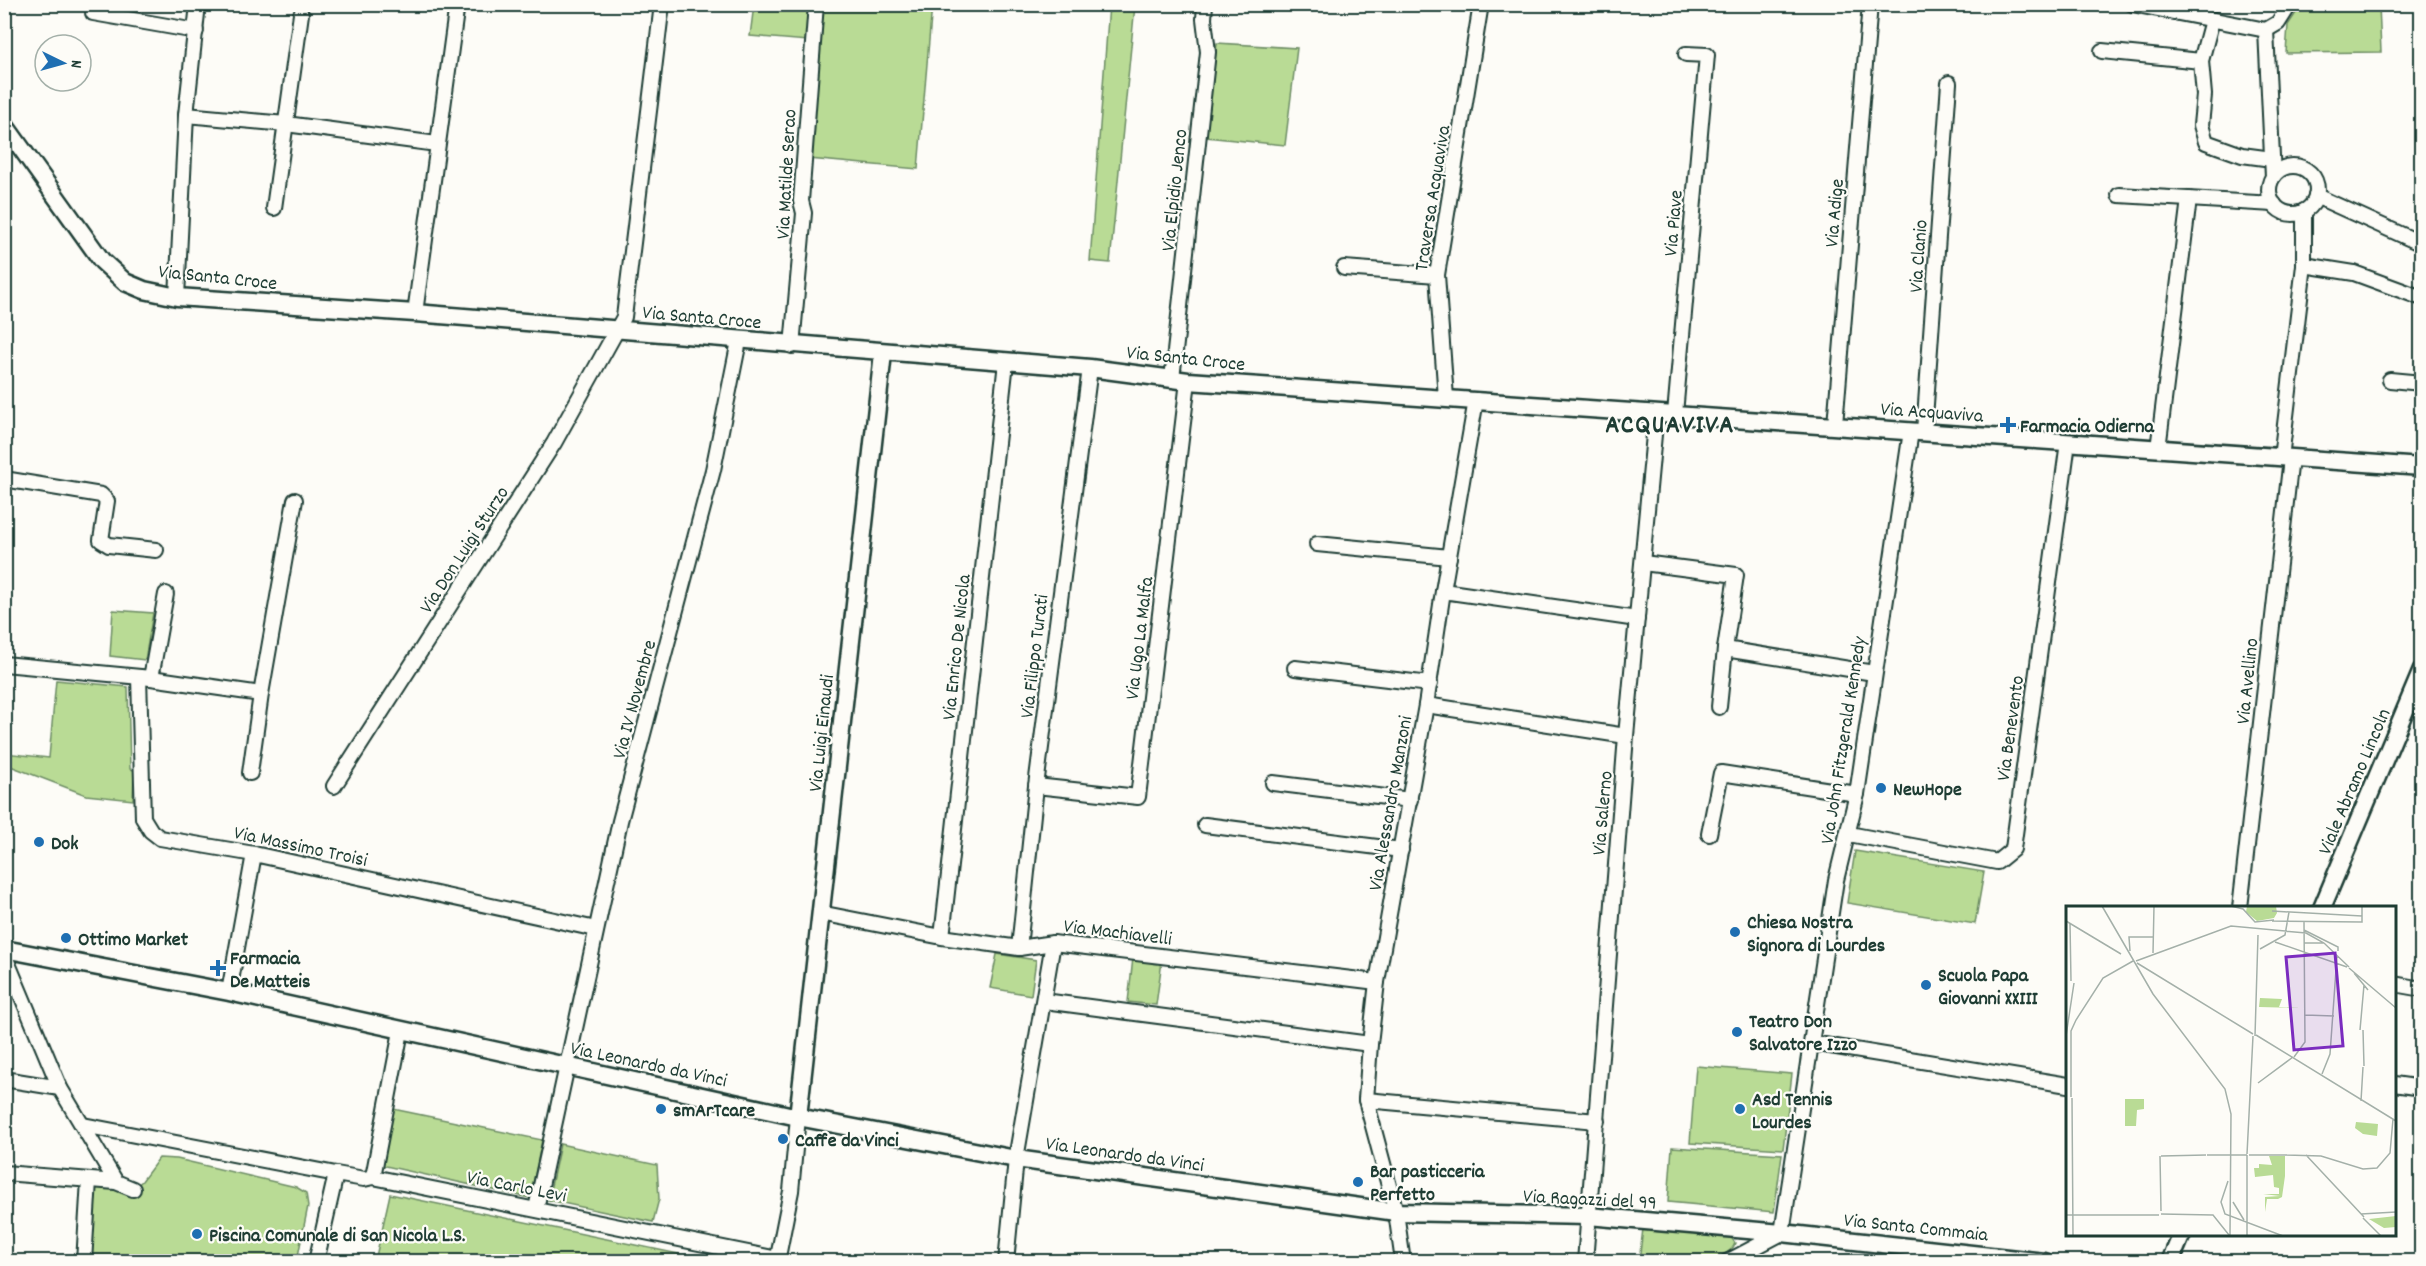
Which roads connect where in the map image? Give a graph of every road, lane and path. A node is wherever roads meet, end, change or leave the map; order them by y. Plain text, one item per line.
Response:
1 (198, 4) edge
2 (457, 4) edge
3 (662, 4) edge
4 (816, 4) edge
5 (1205, 4) edge
6 (1482, 4) edge
7 (1870, 4) edge
8 (2132, 4) edge
9 (2290, 4) edge
10 (93, 13) dead end
11 (302, 14) dead end
12 (2212, 20) junction
13 (2266, 30) junction
14 (196, 31) junction
15 (2102, 51) dead end
16 (1686, 54) dead end
17 (2201, 61) junction
18 (1949, 83) dead end
19 (186, 114) junction
20 (4, 124) edge
21 (286, 124) junction
22 (437, 144) junction
23 (2272, 159) junction
24 (2273, 177) junction
25 (2120, 195) dead end
26 (2316, 196) junction
27 (2189, 199) junction
28 (2274, 204) junction
29 (274, 208) dead end
30 (2304, 211) junction
31 (2421, 244) edge
32 (2304, 266) junction
33 (1344, 268) dead end
34 (1437, 275) junction
35 (177, 297) junction
36 (2421, 298) edge
37 (415, 313) junction
38 (617, 329) junction
39 (739, 341) junction
40 (792, 345) junction
41 (882, 353) junction
42 (1006, 362) junction
43 (1090, 368) junction
44 (1180, 380) junction
45 (2390, 380) dead end
46 (2421, 383) edge
47 (1446, 398) junction
48 (1476, 400) junction
49 (1656, 413) junction
50 (1675, 414) junction
51 (1835, 425) junction
52 (1918, 432) junction
53 (2068, 442) junction
54 (2158, 449) junction
55 (2286, 458) junction
56 (2421, 467) edge
57 (4, 479) edge
58 (296, 500) dead end
59 (1317, 544) dead end
60 (156, 550) dead end
61 (1449, 557) junction
62 (1643, 563) junction
63 (1443, 591) junction
64 (166, 594) dead end
65 (1637, 619) junction
66 (1725, 649) junction
67 (4, 664) edge
68 (1295, 668) dead end
69 (2421, 670) edge
70 (1874, 673) junction
71 (145, 677) junction
72 (1430, 684) junction
73 (261, 694) junction
74 (1426, 705) junction
75 (1719, 707) dead end
76 (1626, 735) junction
77 (250, 773) dead end
78 (1273, 783) dead end
79 (334, 786) dead end
80 (1036, 786) junction
81 (1857, 794) junction
82 (1410, 800) junction
83 (1205, 825) dead end
84 (1709, 834) dead end
85 (1849, 834) junction
86 (1401, 850) junction
87 (254, 854) junction
88 (2240, 906) edge
89 (2323, 906) edge
90 (820, 913) junction
91 (596, 929) junction
92 (942, 937) junction
93 (1053, 943) junction
94 (1019, 948) junction
95 (4, 951) edge
96 (1377, 982) junction
97 (2396, 984) edge
98 (2421, 988) edge
99 (229, 992) junction
100 (1044, 1001) junction
101 (400, 1030) junction
102 (1812, 1043) junction
103 (1370, 1044) junction
104 (566, 1067) junction
105 (4, 1078) edge
106 (2396, 1084) edge
107 (2066, 1085) edge
108 (60, 1088) junction
109 (2421, 1088) edge
110 (1366, 1100) junction
111 (798, 1117) junction
112 (1597, 1121) junction
113 (83, 1125) junction
114 (1016, 1159) junction
115 (4, 1173) edge
116 (336, 1174) junction
117 (373, 1177) junction
118 (89, 1180) junction
119 (116, 1182) junction
120 (133, 1189) dead end
121 (536, 1209) junction
122 (1395, 1212) junction
123 (1588, 1216) junction
124 (1782, 1233) junction
125 (2181, 1236) edge
126 (777, 1260) edge
127 (84, 1262) edge
128 (316, 1262) edge
129 (1006, 1262) edge
130 (1403, 1262) edge
131 (1585, 1262) edge
132 (1727, 1262) edge
133 (2045, 1262) edge
134 (2170, 1262) edge

1 - 14 street
2 - 22 street
3 - 38 street, Via Don Luigi Sturzo
4 - 40 street, Via Matilde Serao
5 - 44 street, Via Elpidio Jenco
6 - 34 street, Traversa Acquaviva
7 - 51 street, Via Adige
8 - 12 street
9 - 13 street
10 - 14 street
11 - 21 street
12 - 13 street
12 - 17 street
13 - 23 street
14 - 19 street
15 - 17 street
16 - 50 street, Via Piave
17 - 23 street
18 - 52 street, Via Clanio
19 - 21 street
19 - 35 street
20 - 35 street, Via Santa Croce
21 - 22 street
21 - 29 street
22 - 37 street
23 - 24 street
24 - 26 street
24 - 28 street
25 - 27 street
26 - 30 street
26 - 31 street
27 - 28 street
27 - 54 street
28 - 30 street
30 - 32 street, Via Avellino
32 - 36 street
32 - 55 street, Via Avellino
33 - 34 street
34 - 47 street, Traversa Acquaviva
35 - 37 street, Via Santa Croce
37 - 38 street, Via Santa Croce
38 - 39 street, Via Santa Croce
38 - 79 street, Via Don Luigi Sturzo
39 - 40 street, Via Santa Croce
39 - 91 street, Via IV Novembre
40 - 41 street, Via Santa Croce
41 - 42 street, Via Santa Croce
41 - 90 street, Via Luigi Einaudi
42 - 43 street, Via Santa Croce
42 - 92 street, Via Enrico De Nicola
43 - 44 street, Via Santa Croce
43 - 80 street, Via Filippo Turati
44 - 47 street, Via Santa Croce
44 - 80 street, Via Ugo La Malfa
45 - 46 street
47 - 48 street, Via Santa Croce
48 - 49 street, Via Acquaviva
48 - 61 street, Via Alessandro Manzoni
49 - 50 street, Via Acquaviva
49 - 62 street, Via Salerno
50 - 51 street, Via Acquaviva
51 - 52 street, Via Acquaviva
52 - 53 street, Via Acquaviva
52 - 70 street, Via John Fitzgerald Kennedy
53 - 54 street, Via Acquaviva
53 - 85 street, Via Benevento
54 - 55 street, Via Acquaviva
55 - 56 street, Via Acquaviva
55 - 88 street, Via Avellino
57 - 60 street
58 - 73 street
59 - 61 street
61 - 63 street, Via Alessandro Manzoni
62 - 65 street, Via Salerno
62 - 66 street
63 - 65 street
63 - 72 street, Via Alessandro Manzoni
64 - 71 street, Via Massimo Troisi
65 - 76 street, Via Salerno
66 - 70 street
66 - 75 street
67 - 71 street
68 - 72 street
69 - 89 street, Viale Abramo Lincoln
70 - 81 street, Via John Fitzgerald Kennedy
71 - 73 street
71 - 87 street, Via Massimo Troisi
72 - 74 street, Via Alessandro Manzoni
73 - 77 street
74 - 76 street
74 - 82 street, Via Alessandro Manzoni
76 - 112 street, Via Salerno
78 - 82 street
80 - 94 street, Via Filippo Turati
81 - 84 street
81 - 85 street, Via John Fitzgerald Kennedy
82 - 86 street, Via Alessandro Manzoni
83 - 86 street
85 - 102 street, Via John Fitzgerald Kennedy
86 - 96 street, Via Alessandro Manzoni
87 - 91 street, Via Massimo Troisi
87 - 99 street
90 - 92 street, Via Machiavelli
90 - 111 street, Via Luigi Einaudi
91 - 104 street, Via IV Novembre
92 - 94 street, Via Machiavelli
93 - 94 street, Via Machiavelli
93 - 96 street, Via Machiavelli
93 - 100 street
95 - 99 street, Via Leonardo da Vinci
95 - 108 street
96 - 103 street, Via Alessandro Manzoni
97 - 98 street
99 - 101 street, Via Leonardo da Vinci
100 - 103 street
100 - 114 street
101 - 104 street, Via Leonardo da Vinci
101 - 117 street
102 - 107 street
102 - 124 street, Via John Fitzgerald Kennedy
103 - 110 street, Via Alessandro Manzoni
104 - 111 street, Via Leonardo da Vinci
104 - 121 street, Via IV Novembre
105 - 108 street
106 - 109 street
108 - 113 street
110 - 112 street
110 - 122 street, Via Alessandro Manzoni
111 - 114 street, Via Leonardo da Vinci
111 - 126 street
112 - 123 street, Via Salerno
113 - 116 street, Via Carlo Levi
113 - 119 street
114 - 122 street, Via Leonardo da Vinci
114 - 129 street
115 - 118 street
116 - 117 street, Via Carlo Levi
116 - 128 street
117 - 121 street, Via Carlo Levi
118 - 119 street
118 - 127 street
119 - 120 street
121 - 126 street, Via Carlo Levi
122 - 123 street, Via Ragazzi del 99
122 - 130 street, Via Alessandro Manzoni
123 - 124 street, Via Ragazzi del 99
123 - 131 street, Via Salerno
124 - 132 street
124 - 133 street, Via Santa Commaia
125 - 134 street

